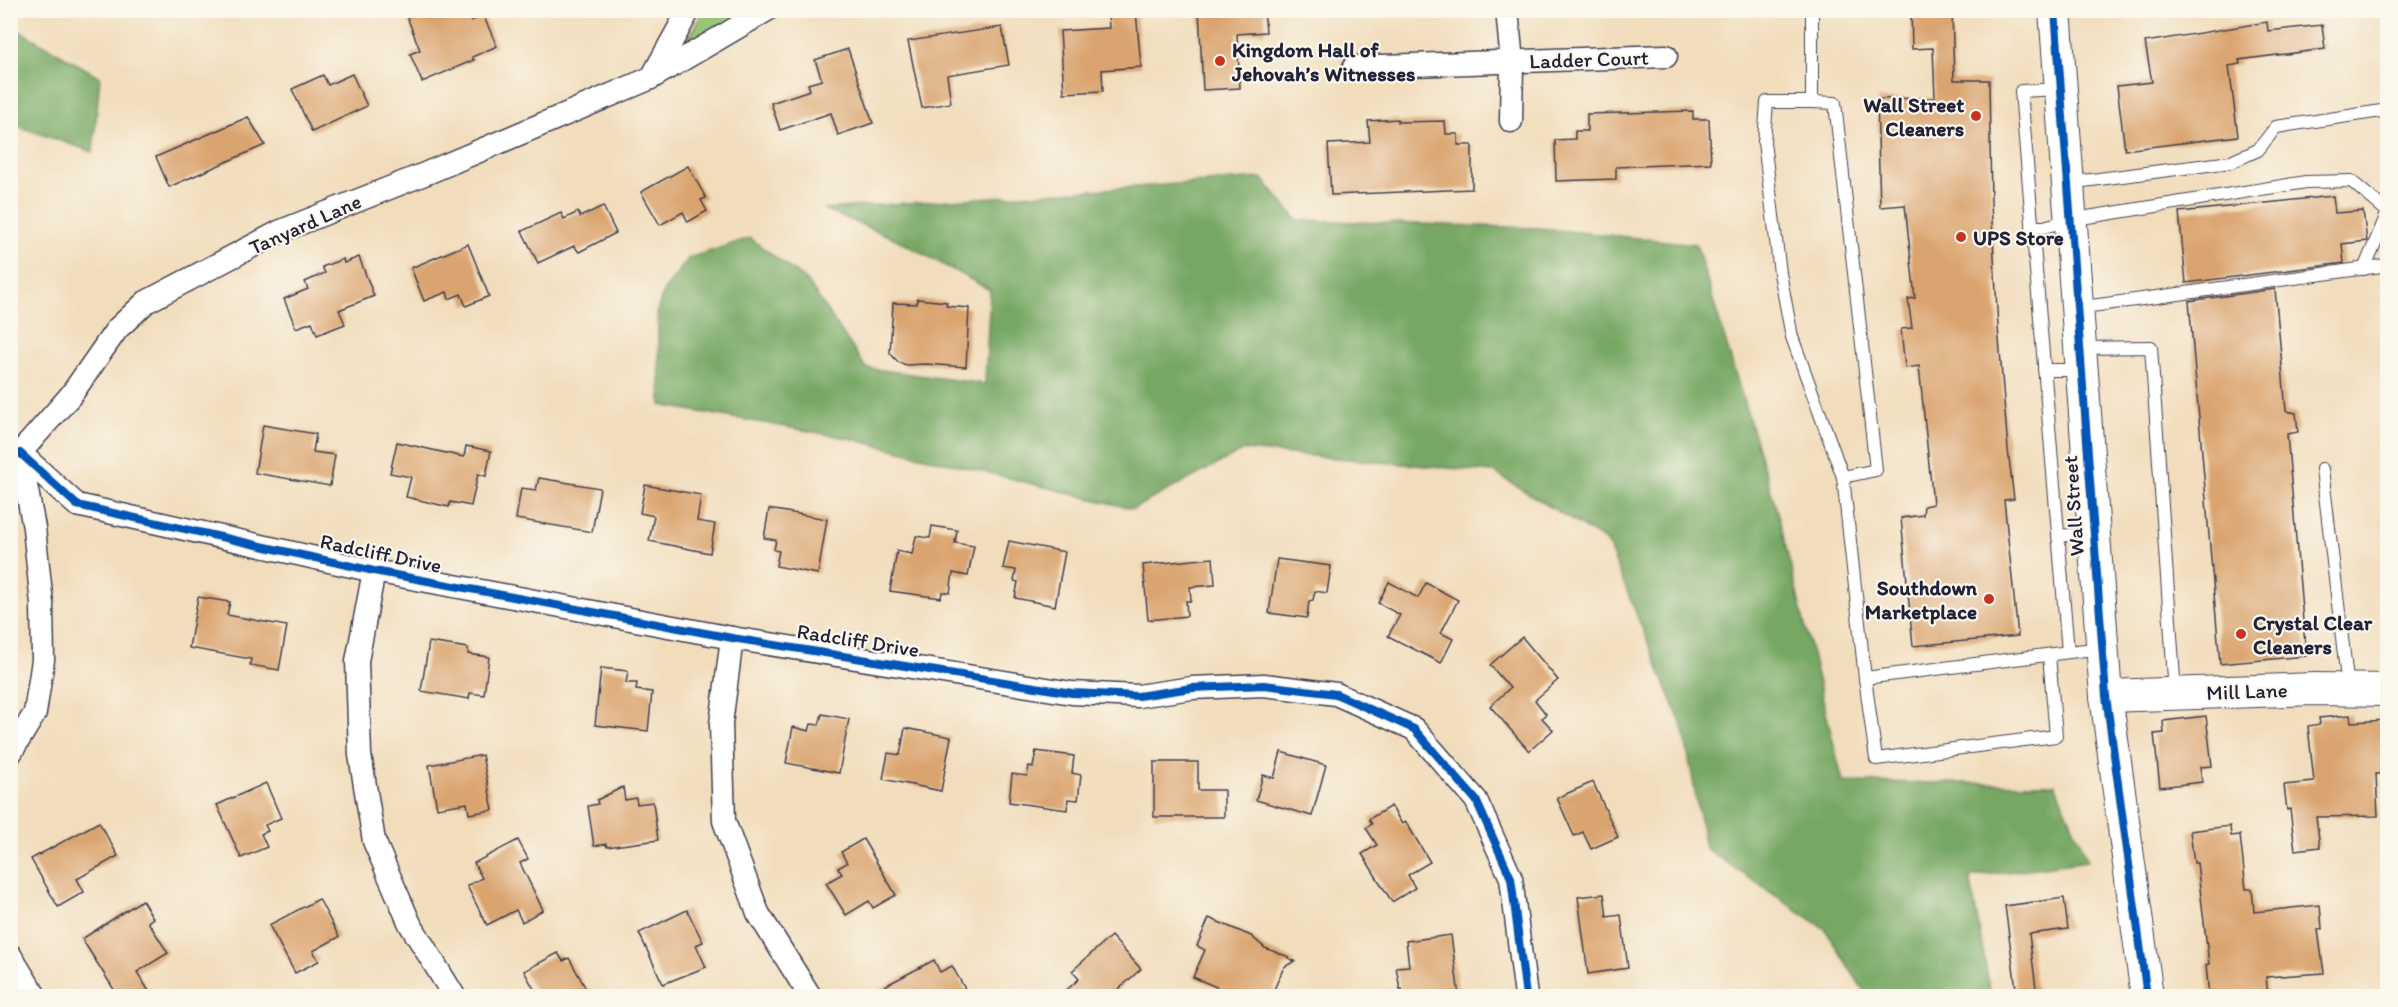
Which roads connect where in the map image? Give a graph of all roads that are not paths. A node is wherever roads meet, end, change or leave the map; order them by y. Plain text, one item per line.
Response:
1 (689, 10) edge
2 (767, 10) edge
3 (1508, 10) edge
4 (1812, 10) edge
5 (2055, 10) edge
6 (1666, 56) dead end
7 (1512, 62) junction
8 (1354, 68) dead end
9 (651, 78) junction
10 (2060, 89) junction
11 (1812, 102) junction
12 (2388, 110) edge
13 (1511, 121) dead end
14 (2067, 183) junction
15 (2388, 212) edge
16 (2069, 220) junction
17 (2032, 228) junction
18 (2388, 265) edge
19 (2364, 269) junction
20 (2076, 308) junction
21 (2080, 359) junction
22 (2044, 370) junction
23 (15, 456) edge
24 (2322, 469) dead end
25 (1843, 477) junction
26 (2093, 533) junction
27 (2058, 536) junction
28 (374, 571) junction
29 (732, 638) junction
30 (2102, 648) junction
31 (2068, 652) junction
32 (2049, 655) junction
33 (1865, 678) junction
34 (2348, 689) junction
35 (2388, 690) edge
36 (2175, 694) junction
37 (2106, 696) junction
38 (10, 754) edge
39 (10, 955) edge
40 (35, 996) edge
41 (454, 996) edge
42 (810, 996) edge
43 (1526, 996) edge
44 (2147, 996) edge

1 - 9 street
2 - 9 street, Tanyard Lane
3 - 7 street, Ladder Court
4 - 11 lane
5 - 10 street, Wall Street
6 - 7 street, Ladder Court
7 - 8 street, Ladder Court
7 - 13 street, Ladder Court
9 - 23 street, Tanyard Lane
10 - 14 street, Wall Street
10 - 17 lane
11 - 25 lane
11 - 25 lane
12 - 14 lane
14 - 16 street, Wall Street
15 - 16 lane
15 - 19 lane
16 - 17 lane
16 - 20 street, Wall Street
17 - 22 lane
18 - 19 lane
19 - 20 lane
20 - 21 street, Wall Street
21 - 22 lane
21 - 26 street, Wall Street
21 - 36 lane
22 - 27 lane
23 - 28 street, Radcliff Drive
23 - 38 street
24 - 34 lane
25 - 33 lane
26 - 27 lane
26 - 30 street, Wall Street
27 - 31 lane
28 - 29 street, Radcliff Drive
28 - 41 street
29 - 42 street
29 - 43 street, Radcliff Drive
30 - 31 lane
30 - 37 street, Wall Street
31 - 32 lane
32 - 33 lane
32 - 33 lane
34 - 35 street, Mill Lane
34 - 36 street, Mill Lane
36 - 37 street, Mill Lane
37 - 44 street, Wall Street
39 - 40 street

